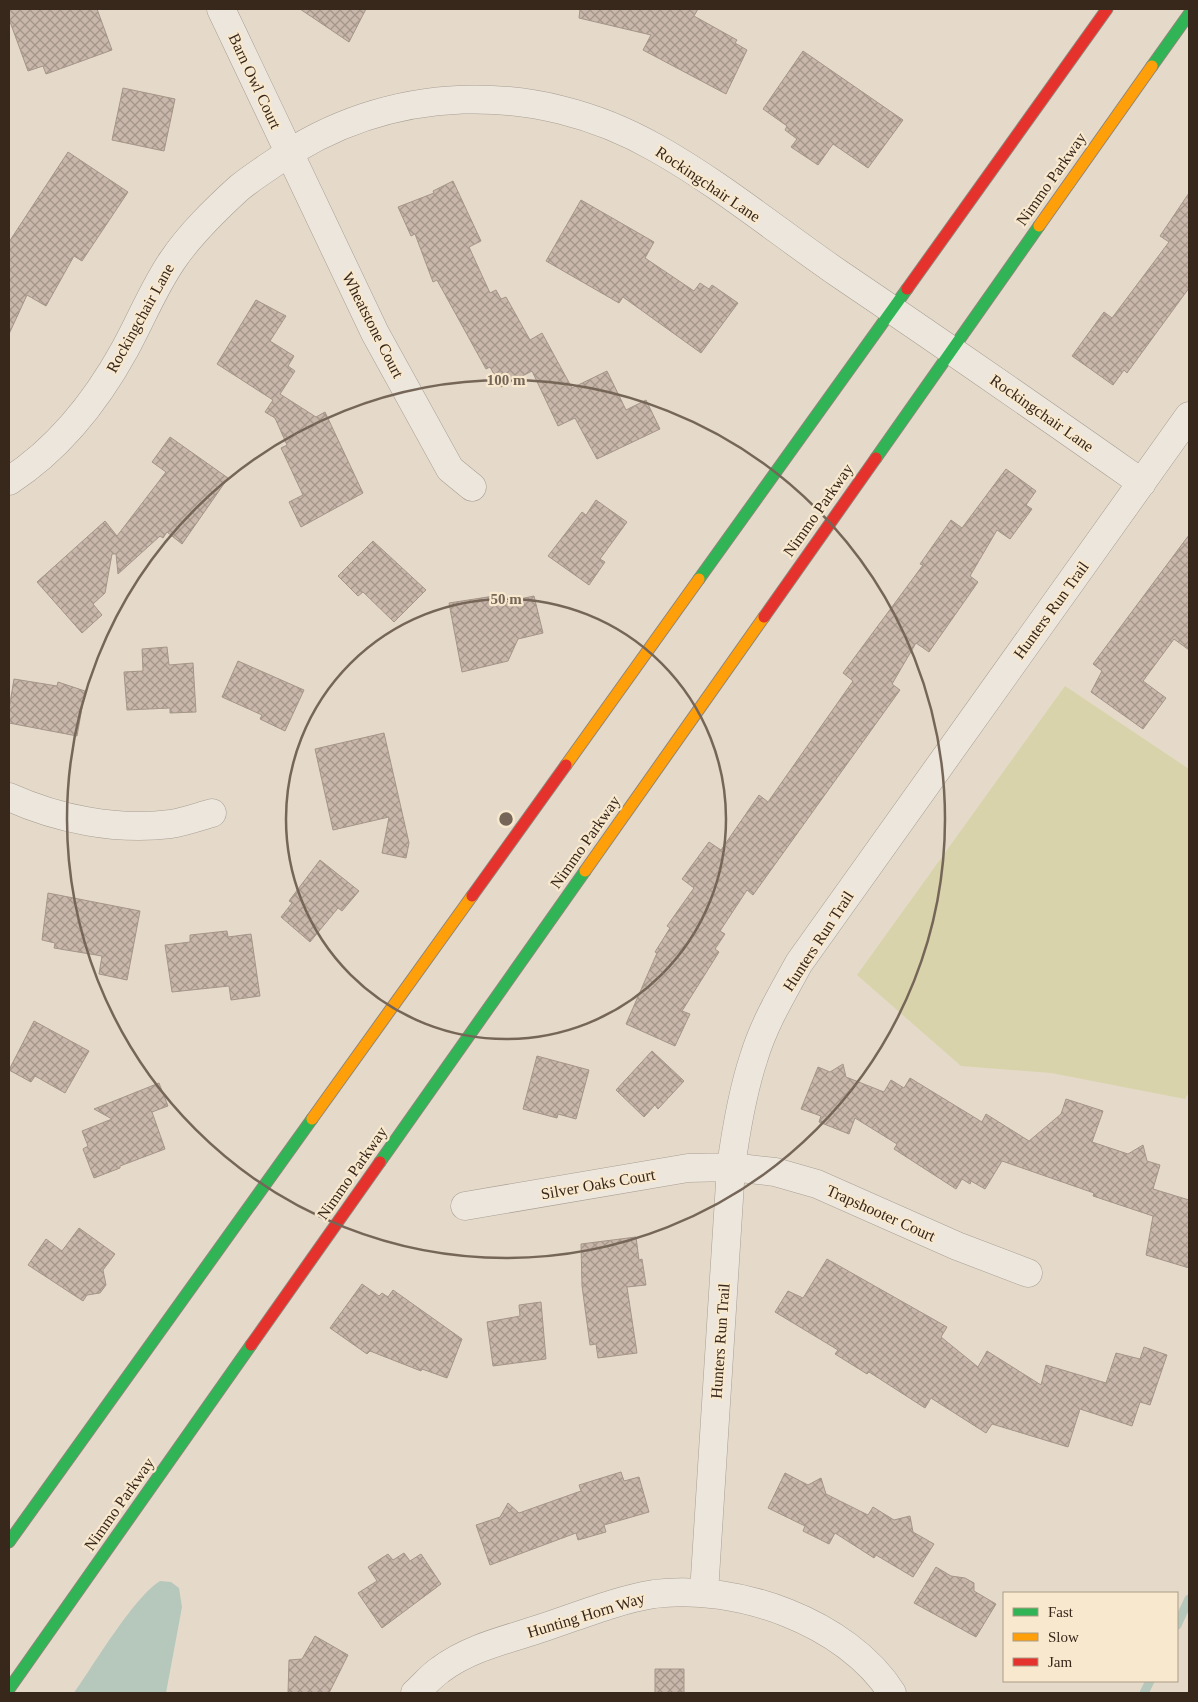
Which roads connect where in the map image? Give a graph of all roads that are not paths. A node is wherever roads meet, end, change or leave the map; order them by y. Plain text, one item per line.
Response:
1 (221, 9) edge
2 (1107, 9) edge
3 (1189, 14) edge
4 (288, 153) junction
5 (892, 309) junction
6 (951, 350) junction
7 (1189, 416) edge
8 (9, 481) edge
9 (1142, 483) junction
10 (472, 488) dead end
11 (9, 797) edge
12 (212, 813) dead end
13 (731, 1167) junction
14 (465, 1206) dead end
15 (1028, 1273) dead end
16 (9, 1542) edge
17 (704, 1593) junction
18 (9, 1689) edge
19 (415, 1693) edge
20 (892, 1693) edge

1 - 4 street, Barn Owl Court
2 - 5 highway
3 - 6 highway, Nimmo Parkway
4 - 5 street, Rockingchair Lane
4 - 8 street, Rockingchair Lane
4 - 10 street, Wheatstone Court
5 - 6 street, Rockingchair Lane
5 - 16 highway
6 - 9 street, Rockingchair Lane
6 - 18 highway, Nimmo Parkway
7 - 9 street, Hunters Run Trail
9 - 13 street, Hunters Run Trail
11 - 12 street
13 - 14 street, Silver Oaks Court
13 - 15 street, Trapshooter Court
13 - 17 street, Hunters Run Trail
17 - 19 street, Hunting Horn Way
17 - 20 street, Hunting Horn Way

